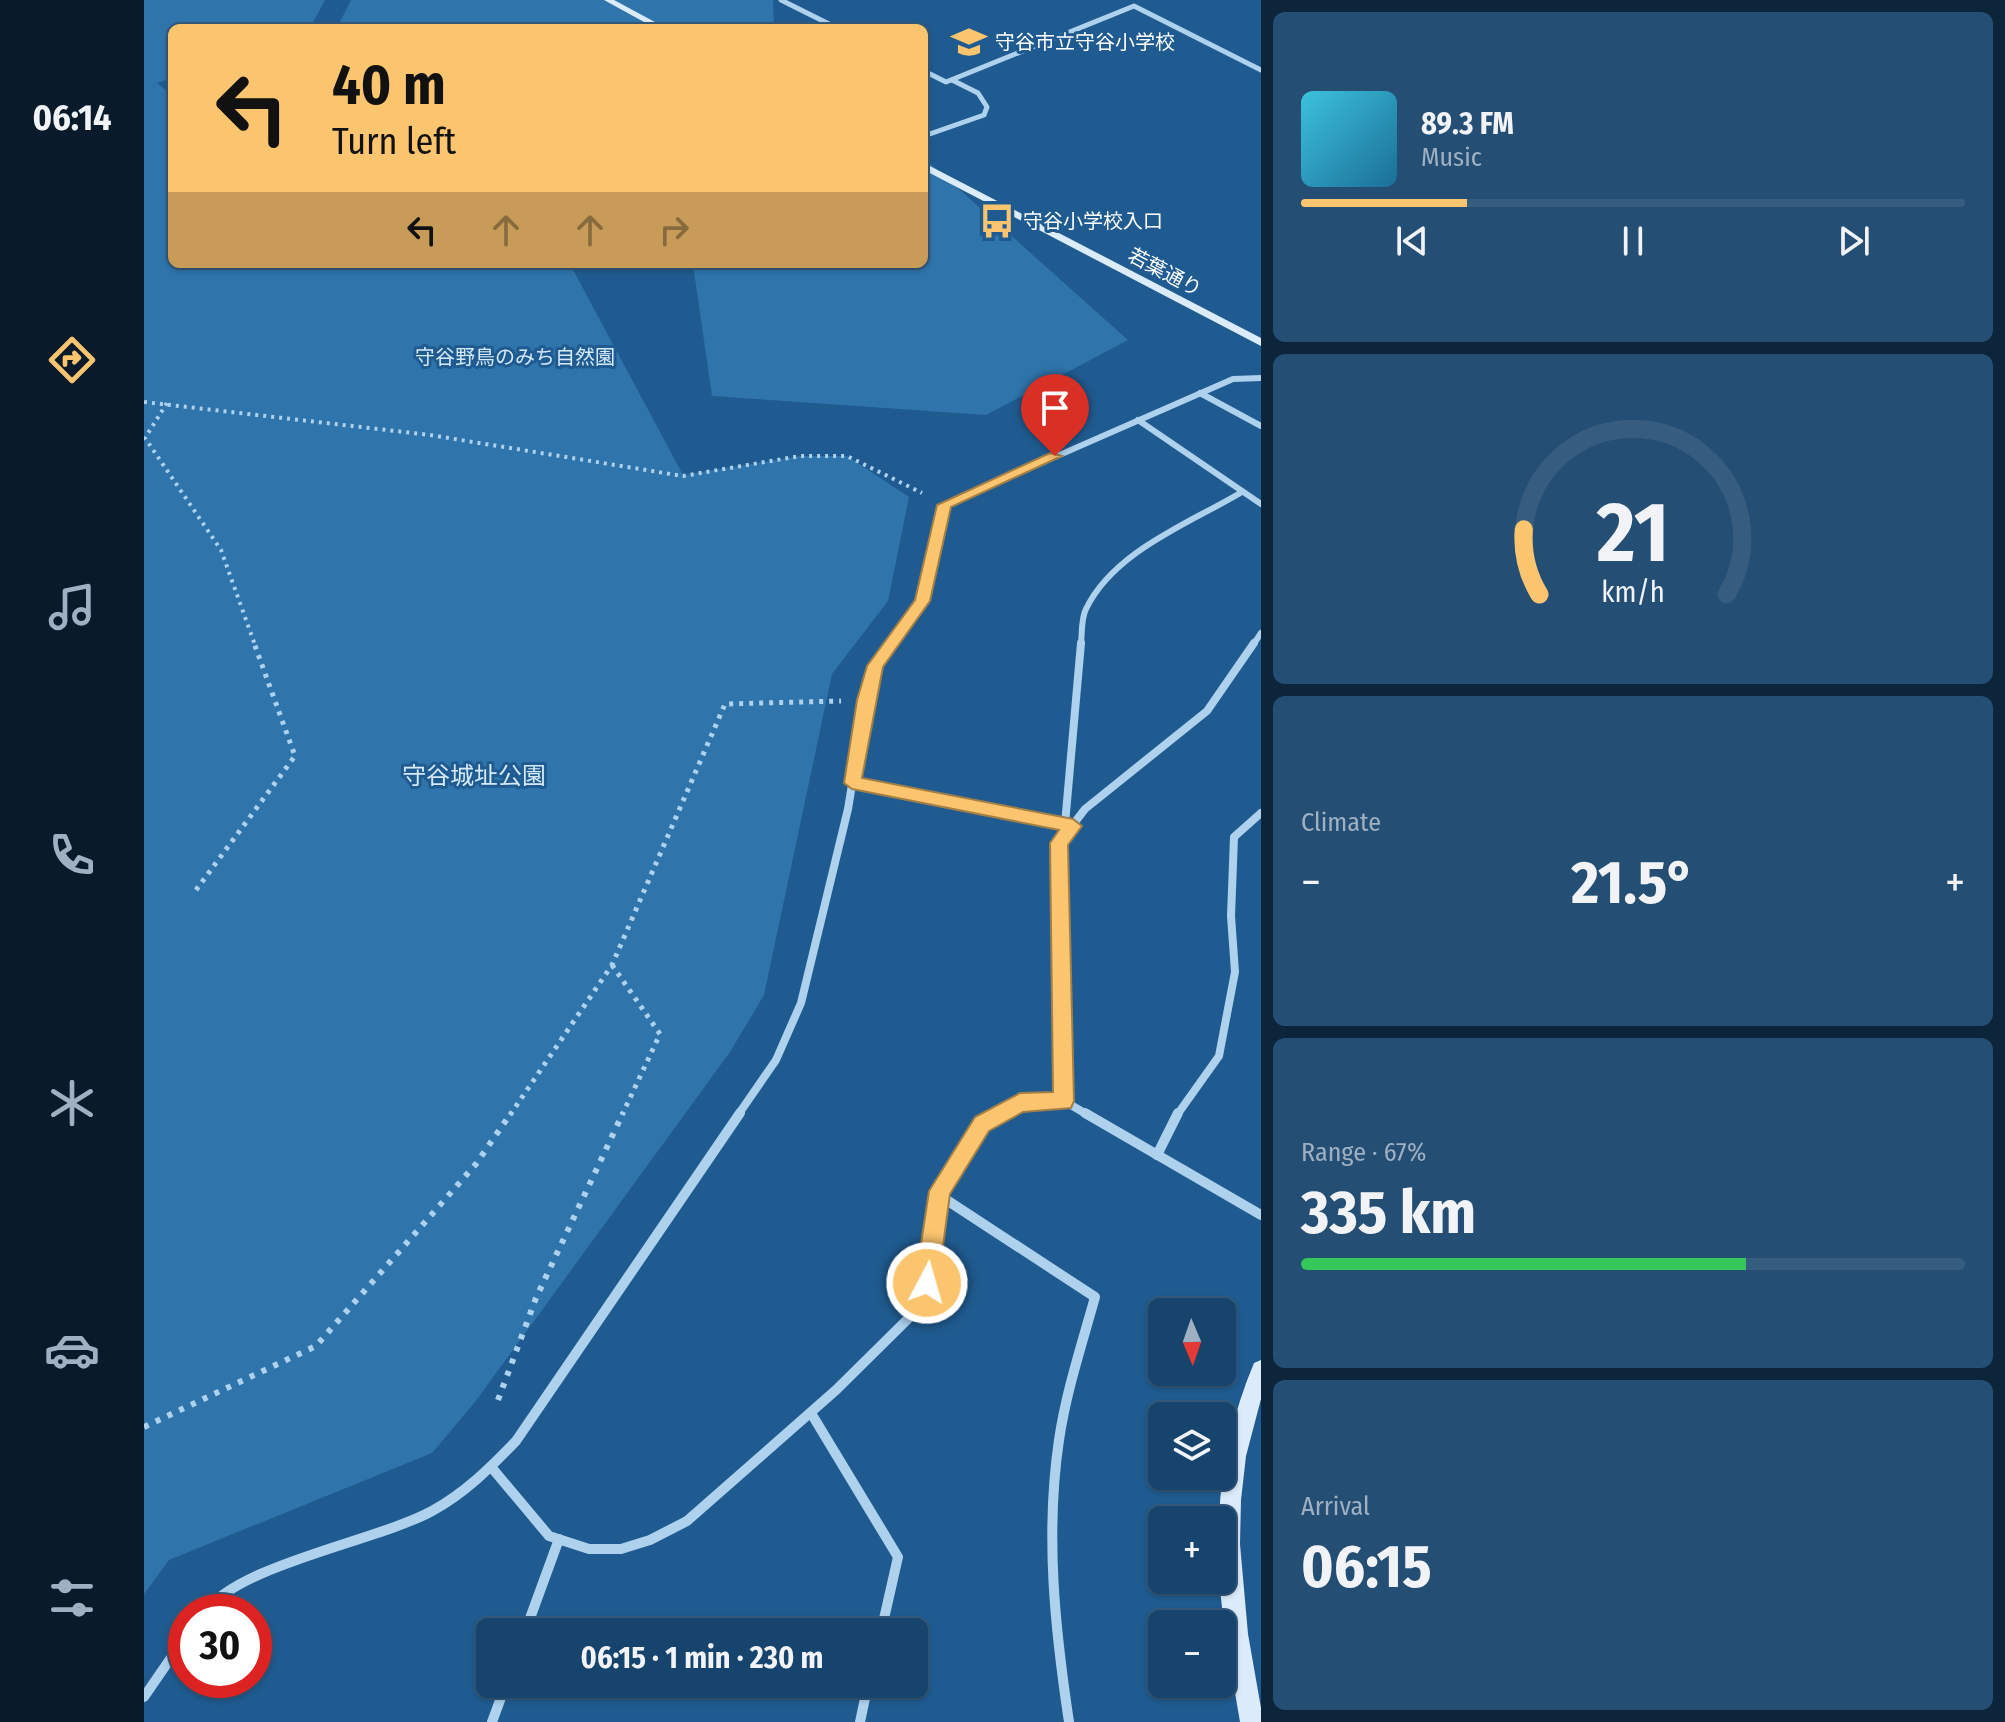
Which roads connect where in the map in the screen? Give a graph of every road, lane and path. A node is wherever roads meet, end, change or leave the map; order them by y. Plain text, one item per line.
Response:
1 (608, 0) edge
2 (781, 0) edge
3 (654, 24) edge
4 (829, 24) edge
5 (1261, 70) edge
6 (928, 73) edge
7 (952, 80) junction
8 (928, 135) edge
9 (928, 168) edge
10 (1261, 343) edge
11 (1261, 378) edge
12 (1200, 393) junction
13 (144, 402) edge
14 (167, 402) junction
15 (1138, 420) junction
16 (1261, 426) edge
17 (145, 438) edge
18 (1242, 492) junction
19 (1261, 504) edge
20 (945, 505) junction
21 (1261, 633) edge
22 (866, 700) junction
23 (852, 783) junction
24 (1261, 813) edge
25 (1069, 825) junction
26 (196, 890) dead end
27 (612, 965) junction
28 (1064, 1101) junction
29 (1157, 1155) junction
30 (939, 1195) junction
31 (1261, 1215) edge
32 (1261, 1370) edge
33 (498, 1400) dead end
34 (811, 1413) junction
35 (144, 1427) edge
36 (492, 1468) junction
37 (559, 1539) junction
38 (226, 1594) edge
39 (530, 1618) edge
40 (884, 1618) edge
41 (168, 1662) edge
42 (144, 1697) edge
43 (501, 1698) edge
44 (865, 1698) edge
45 (492, 1722) edge
46 (860, 1722) edge
47 (1069, 1722) edge
48 (1252, 1722) edge

1 - 3 street
2 - 4 street
5 - 7 street
6 - 7 street
7 - 8 street
9 - 10 street, 若葉通り
11 - 12 street
12 - 15 street
12 - 16 street
13 - 14 path
14 - 17 path
14 - 20 path
15 - 18 street
15 - 20 street
17 - 26 path
18 - 19 street
18 - 25 street
20 - 22 street
21 - 25 street
22 - 23 street
22 - 27 path
23 - 25 street
23 - 36 street
24 - 29 street
25 - 28 street
27 - 33 path
27 - 35 path
28 - 29 street
28 - 30 street
29 - 31 street
30 - 34 street
30 - 47 street
32 - 48 street
34 - 37 street
34 - 40 street
36 - 37 street
36 - 38 street
37 - 39 street
41 - 42 street
43 - 45 street
44 - 46 street

